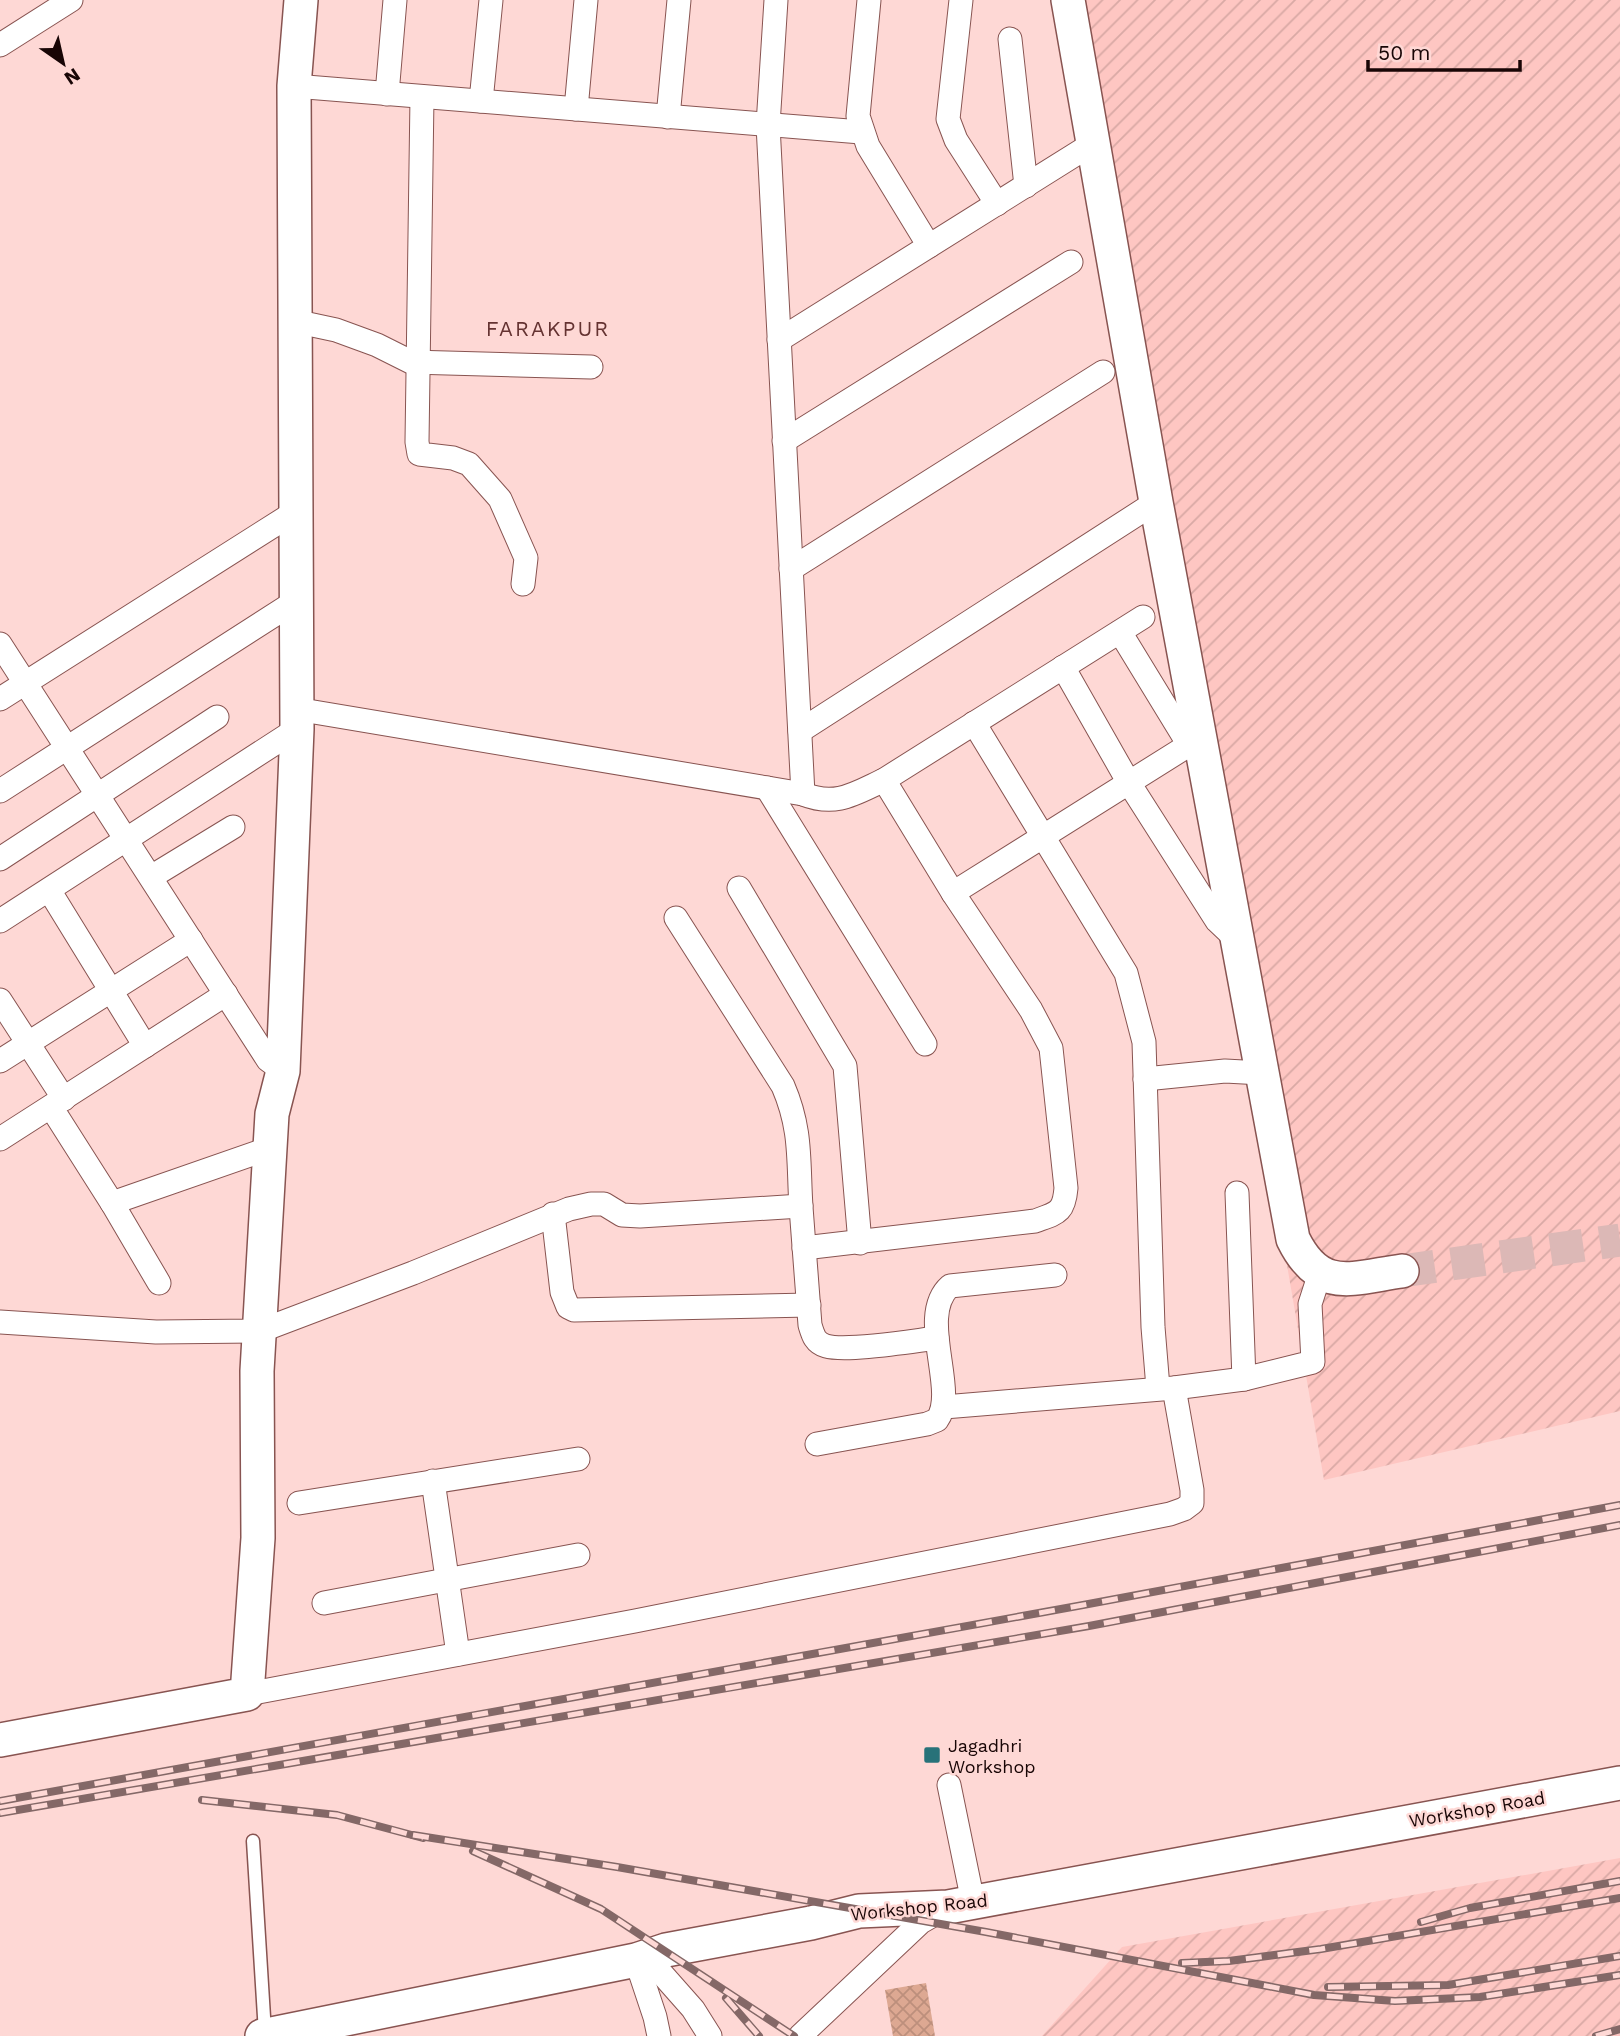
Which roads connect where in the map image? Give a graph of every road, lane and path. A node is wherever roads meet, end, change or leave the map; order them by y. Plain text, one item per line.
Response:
1 (71, 0) edge
2 (301, 0) edge
3 (395, 0) edge
4 (491, 0) edge
5 (586, 0) edge
6 (680, 0) edge
7 (776, 0) edge
8 (869, 0) edge
9 (961, 0) edge
10 (1068, 0) edge
11 (1010, 39) dead end
12 (0, 45) edge
13 (294, 86) junction
14 (387, 93) junction
15 (422, 96) junction
16 (481, 101) junction
17 (576, 109) junction
18 (668, 117) junction
19 (768, 125) junction
20 (861, 132) junction
21 (1092, 144) junction
22 (1026, 186) junction
23 (997, 204) junction
24 (929, 246) junction
25 (1071, 261) dead end
26 (295, 321) junction
27 (779, 340) junction
28 (419, 362) junction
29 (591, 367) dead end
30 (1103, 372) dead end
31 (784, 441) junction
32 (1156, 502) junction
33 (295, 512) junction
34 (791, 569) junction
35 (523, 584) dead end
36 (296, 601) junction
37 (1143, 617) dead end
38 (1120, 632) junction
39 (0, 644) edge
40 (1063, 667) junction
41 (27, 683) junction
42 (0, 699) edge
43 (217, 718) dead end
44 (297, 719) junction
45 (974, 723) junction
46 (800, 731) junction
47 (1194, 741) junction
48 (68, 748) junction
49 (884, 780) junction
50 (1129, 783) junction
51 (767, 788) junction
52 (0, 791) edge
53 (803, 794) junction
54 (99, 796) junction
55 (233, 827) dead end
56 (1043, 837) junction
57 (127, 839) junction
58 (0, 859) edge
59 (151, 877) junction
60 (739, 888) dead end
61 (48, 890) junction
62 (953, 892) junction
63 (676, 918) dead end
64 (0, 921) edge
65 (191, 940) junction
66 (1237, 940) junction
67 (112, 992) junction
68 (226, 994) junction
69 (0, 1000) edge
70 (28, 1043) junction
71 (925, 1044) dead end
72 (145, 1046) junction
73 (0, 1061) edge
74 (283, 1071) junction
75 (1262, 1073) junction
76 (1144, 1079) junction
77 (57, 1103) junction
78 (0, 1139) edge
79 (270, 1148) junction
80 (1237, 1194) dead end
81 (112, 1203) junction
82 (801, 1206) junction
83 (553, 1214) junction
84 (860, 1243) junction
85 (804, 1248) junction
86 (1402, 1270) tunnel mouth
87 (1320, 1273) junction
88 (1055, 1275) dead end
89 (159, 1283) dead end
90 (809, 1305) junction
91 (0, 1322) edge
92 (260, 1331) junction
93 (937, 1338) junction
94 (1244, 1379) junction
95 (1166, 1388) junction
96 (944, 1406) junction
97 (817, 1444) dead end
98 (578, 1459) dead end
99 (433, 1481) junction
100 (299, 1503) dead end
101 (578, 1555) dead end
102 (446, 1580) junction
103 (324, 1603) dead end
104 (458, 1654) junction
105 (247, 1694) junction
106 (0, 1740) edge
107 (1620, 1783) edge
108 (949, 1786) dead end
109 (253, 1841) dead end
110 (961, 1904) junction
111 (641, 1958) junction
112 (264, 2036) edge
113 (659, 2036) edge
114 (710, 2036) edge
115 (800, 2036) edge

1 - 12 street
2 - 13 street
3 - 14 street
4 - 16 street
5 - 17 street
6 - 18 street
7 - 19 street
8 - 20 street
9 - 23 street
10 - 21 street
11 - 22 street
13 - 14 street
13 - 26 street
14 - 15 street
15 - 16 street
15 - 28 street
16 - 17 street
17 - 18 street
18 - 19 street
19 - 20 street
19 - 27 street
20 - 24 street
21 - 22 street
21 - 32 street
22 - 23 street
23 - 24 street
24 - 27 street
25 - 31 street
26 - 28 street
26 - 33 street
27 - 31 street
28 - 29 street
28 - 35 street
30 - 34 street
31 - 34 street
32 - 46 street
32 - 47 street
33 - 36 street
33 - 41 street
34 - 46 street
36 - 44 street
36 - 48 street
37 - 38 street
38 - 40 street
38 - 47 street
39 - 41 street
40 - 45 street
40 - 50 street
41 - 42 street
41 - 48 street
43 - 54 street
44 - 51 street
44 - 57 street
44 - 74 street
45 - 49 street
45 - 56 street
46 - 53 street
47 - 50 street
47 - 66 street
48 - 52 street
48 - 54 street
49 - 53 street
49 - 62 street
50 - 56 street
50 - 66 street
51 - 53 street
51 - 71 street
54 - 57 street
54 - 58 street
55 - 59 street
56 - 62 street
56 - 76 street
57 - 59 street
57 - 61 street
59 - 65 street
60 - 84 street
61 - 64 street
61 - 67 street
62 - 84 street
63 - 82 street
65 - 67 street
65 - 68 street
66 - 75 street
67 - 70 street
67 - 72 street
68 - 72 street
68 - 74 street
69 - 70 street
70 - 73 street
70 - 77 street
72 - 77 street
74 - 79 street
75 - 76 street
75 - 87 street
76 - 95 street
77 - 78 street
77 - 81 street
79 - 81 street
79 - 92 street
80 - 94 street
81 - 89 street
82 - 83 street
82 - 85 street
83 - 90 street
83 - 92 street
84 - 85 street
85 - 90 street
86 - 87 street
87 - 94 street
88 - 93 street
90 - 93 street
91 - 92 street
92 - 105 street
93 - 96 street
94 - 95 street
95 - 96 street
95 - 104 street
96 - 97 street
98 - 99 street
99 - 100 street
99 - 102 street
101 - 102 street
102 - 103 street
102 - 104 street
104 - 105 street
105 - 106 street
107 - 110 street, Workshop Road
108 - 110 street
109 - 112 lane
110 - 111 street, Workshop Road
110 - 115 street
111 - 112 street, Workshop Road
111 - 113 street
111 - 114 street

